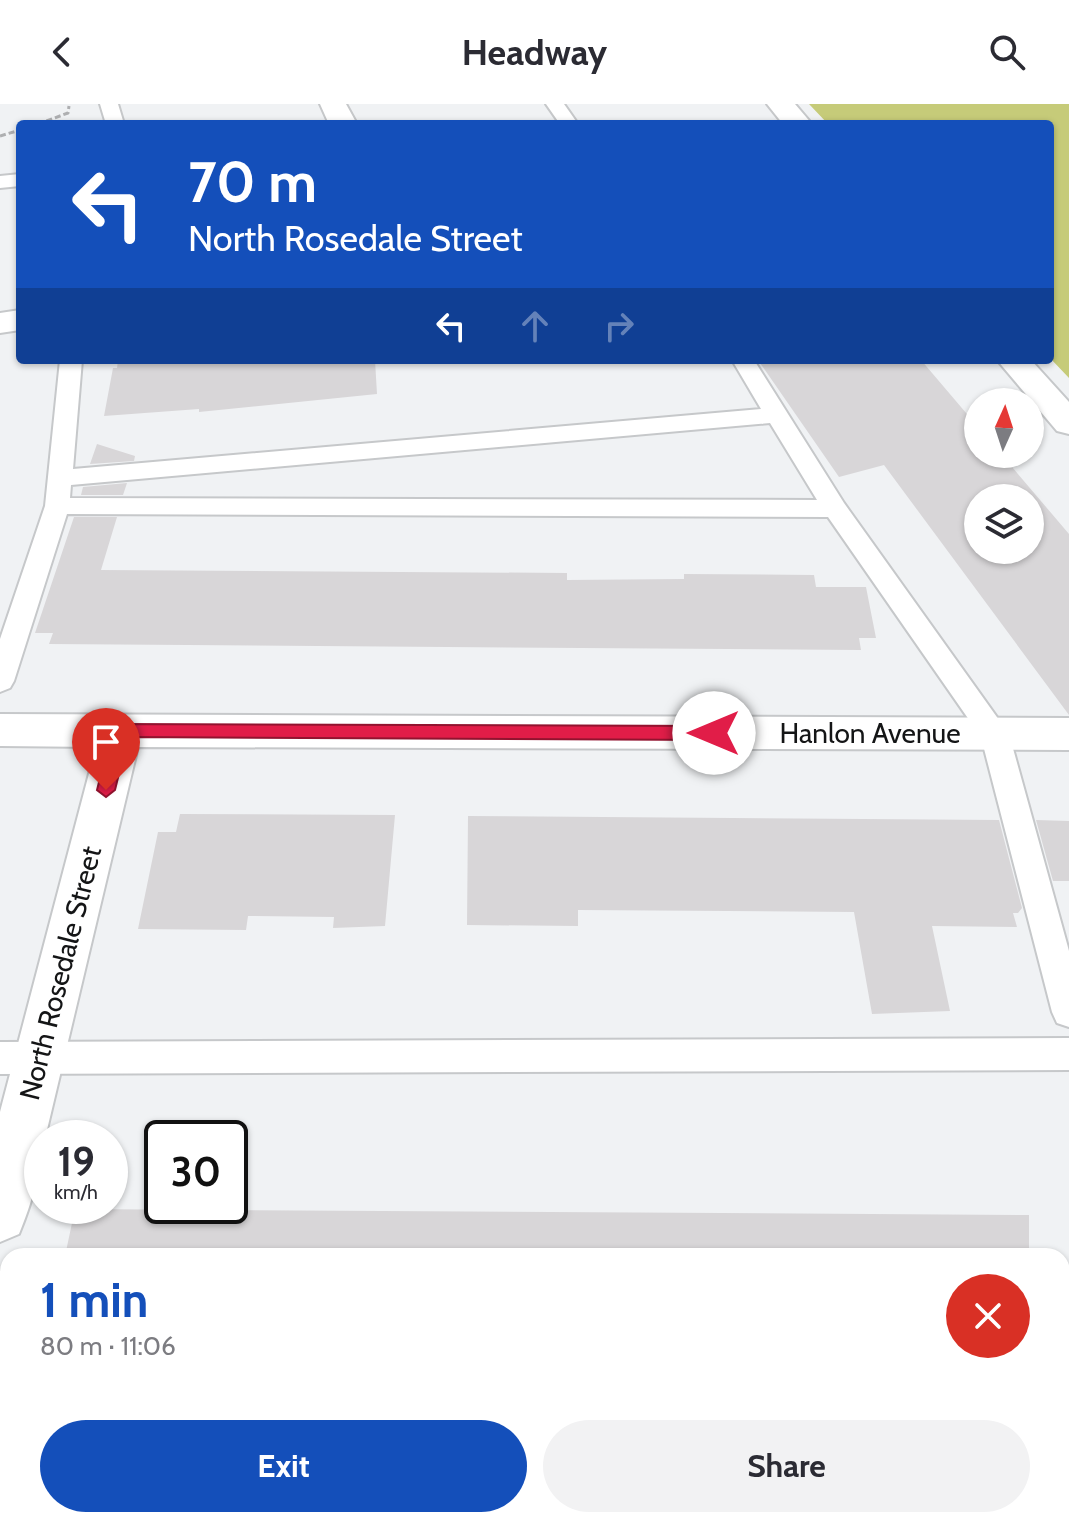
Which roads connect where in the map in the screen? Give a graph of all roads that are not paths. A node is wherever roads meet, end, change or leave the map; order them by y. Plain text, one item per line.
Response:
1 (780, 104) edge
2 (794, 120) edge
3 (71, 364) edge
4 (745, 364) edge
5 (1017, 364) edge
6 (775, 415) junction
7 (1069, 423) edge
8 (61, 478) junction
9 (57, 506) junction
10 (835, 509) junction
11 (0, 681) edge
12 (0, 730) edge
13 (121, 730) junction
14 (995, 734) junction
15 (1069, 734) edge
16 (1069, 1012) edge
17 (1069, 1054) edge
18 (20, 1058) edge
19 (0, 1215) edge

1 - 2 street
3 - 8 lane
4 - 6 lane
5 - 7 street
6 - 8 lane
6 - 10 lane
8 - 9 lane
9 - 10 lane
9 - 11 lane
10 - 14 lane
12 - 13 street, Hanlon Avenue
13 - 14 street, Hanlon Avenue
13 - 18 street, North Rosedale Street
14 - 15 street, Hanlon Avenue
14 - 16 lane
17 - 18 lane
18 - 19 street, North Rosedale Street

